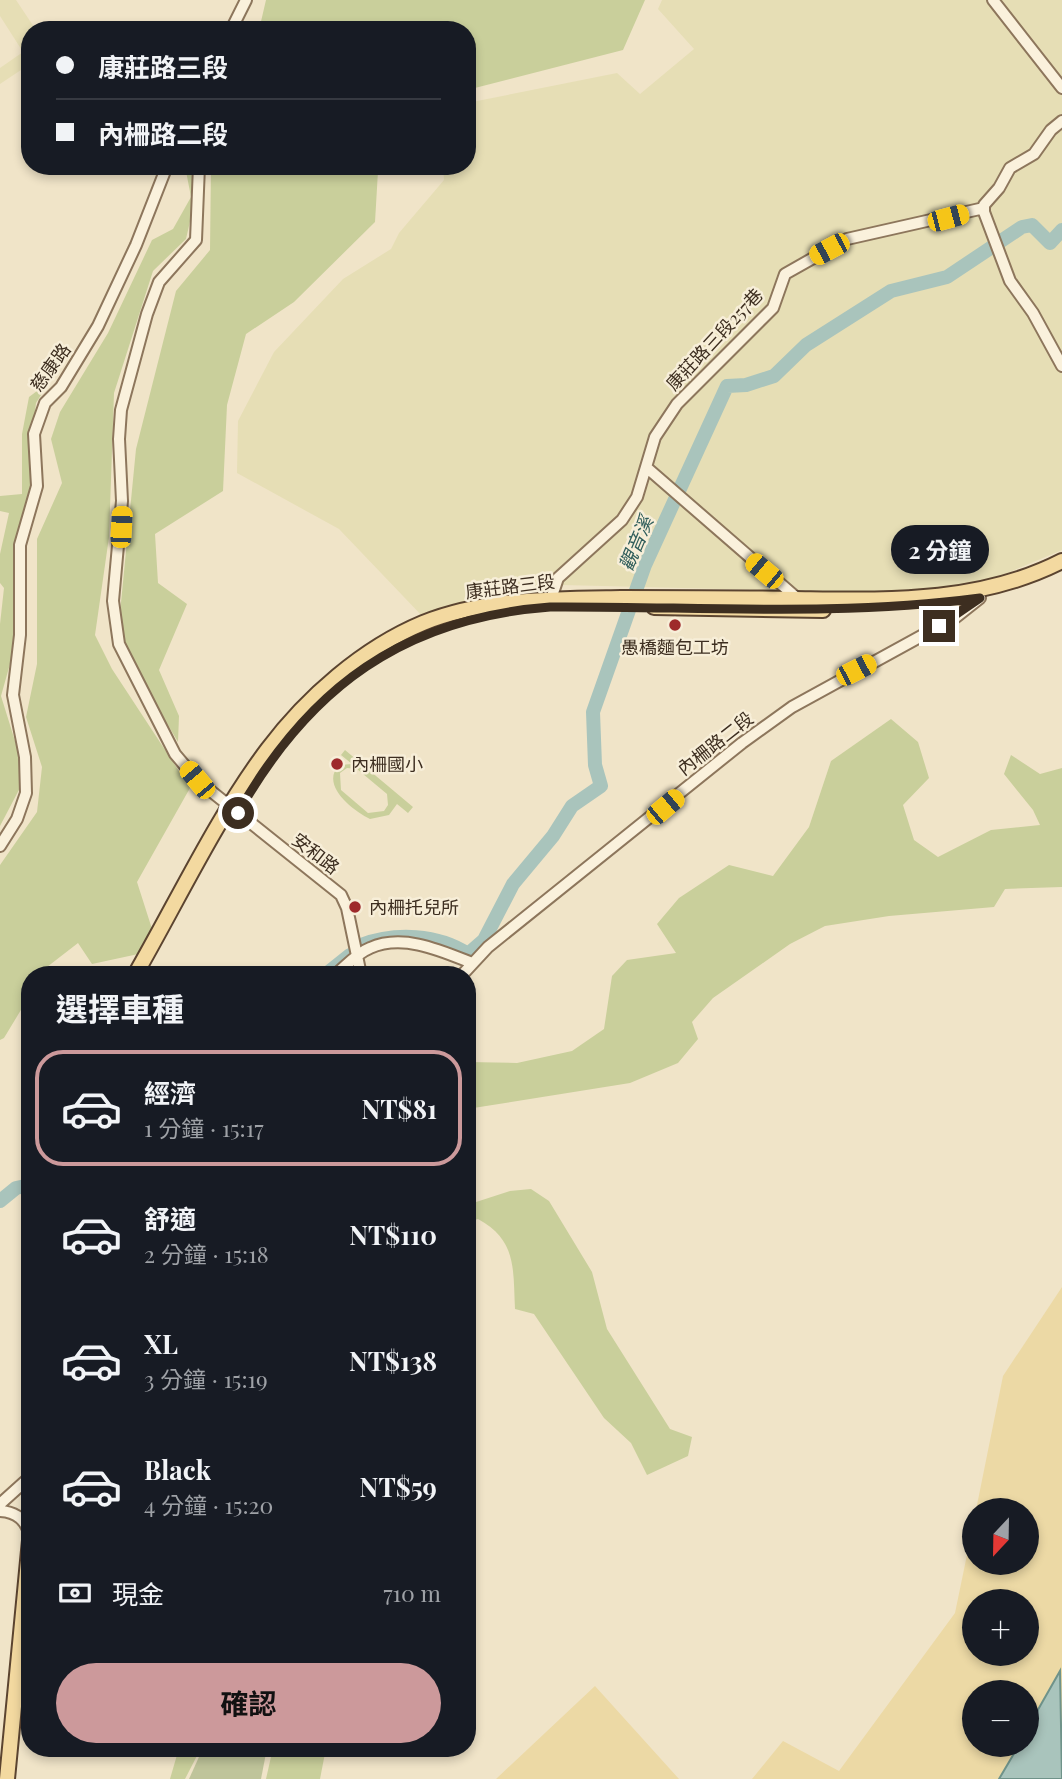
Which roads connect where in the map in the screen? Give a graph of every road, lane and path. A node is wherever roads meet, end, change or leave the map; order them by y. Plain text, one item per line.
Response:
1 (246, 0) edge
2 (993, 0) edge
3 (236, 21) edge
4 (1062, 88) edge
5 (1062, 121) edge
6 (164, 175) edge
7 (199, 175) edge
8 (984, 208) junction
9 (1062, 366) edge
10 (646, 467) junction
11 (1062, 561) edge
12 (1062, 569) edge
13 (980, 598) junction
14 (551, 599) junction
15 (798, 599) junction
16 (234, 810) junction
17 (0, 846) edge
18 (357, 957) junction
19 (472, 963) junction
20 (140, 966) edge
21 (150, 966) edge
22 (346, 966) edge
23 (359, 966) edge
24 (470, 966) edge
25 (21, 1486) edge
26 (0, 1504) edge
27 (0, 1511) edge
28 (21, 1518) edge
29 (21, 1637) edge
30 (21, 1730) edge
31 (8, 1779) edge
32 (16, 1779) edge

1 - 3 street
2 - 4 street
5 - 8 street
6 - 17 street, 慈康路
7 - 16 street, 安和路
8 - 9 street
8 - 10 street, 康莊路三段257巷
10 - 14 street, 康莊路三段257巷
10 - 15 street
11 - 15 main road, 康莊路三段
12 - 13 main road, 康莊路三段
13 - 16 main road, 康莊路三段
13 - 19 street, 內柵路二段
14 - 15 main road, 康莊路三段
14 - 16 main road, 康莊路三段
16 - 18 street, 安和路
16 - 20 main road, 康莊路三段
16 - 21 main road, 康莊路三段
18 - 19 street
18 - 22 street
18 - 23 street, 安和路
19 - 24 street, 內柵路二段
25 - 26 street
27 - 28 street
29 - 31 main road
30 - 32 main road

